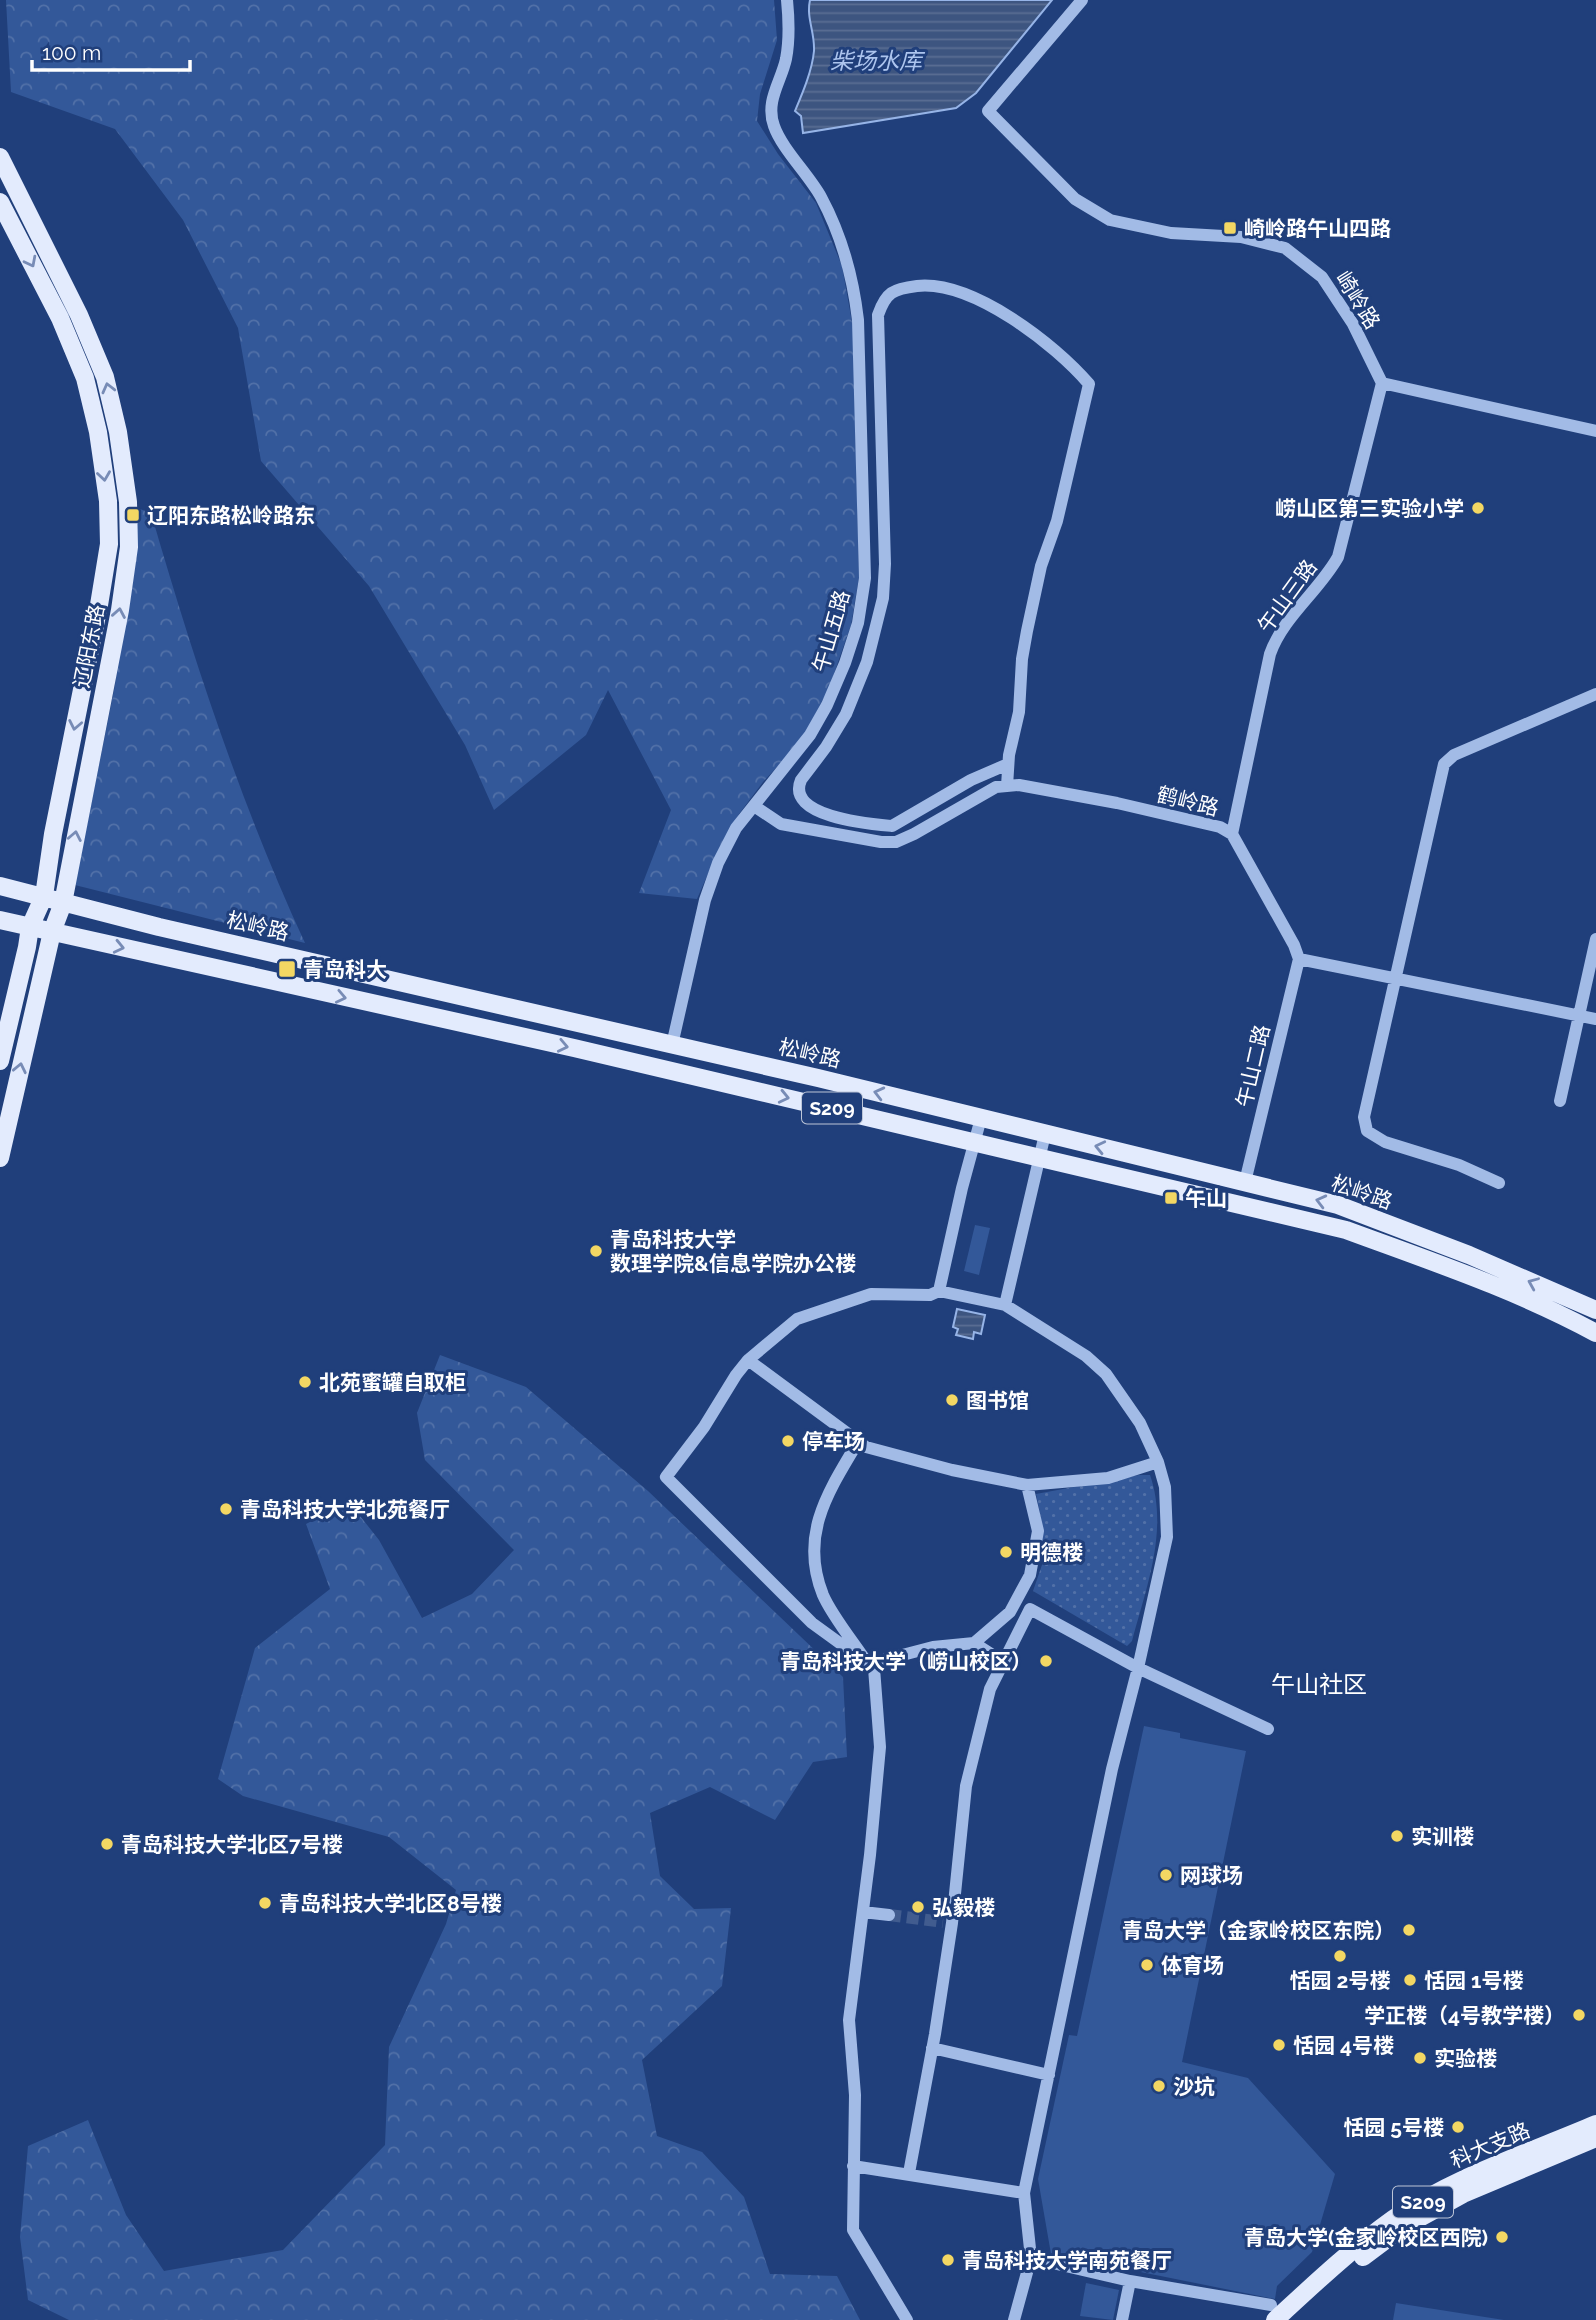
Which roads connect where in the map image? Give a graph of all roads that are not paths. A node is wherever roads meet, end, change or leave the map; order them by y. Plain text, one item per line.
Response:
1 (787, 0) edge
2 (1082, 0) edge
3 (0, 157) edge
4 (0, 202) edge
5 (1382, 383) junction
6 (1596, 432) edge
7 (1596, 694) edge
8 (1008, 764) junction
9 (1007, 786) junction
10 (754, 806) junction
11 (1231, 834) junction
12 (0, 886) edge
13 (44, 897) junction
14 (64, 903) junction
15 (0, 920) edge
16 (30, 927) junction
17 (52, 932) junction
18 (1596, 939) edge
19 (1299, 959) junction
20 (1396, 978) junction
21 (1579, 1015) junction
22 (1596, 1019) edge
23 (671, 1045) junction
24 (0, 1061) edge
25 (1560, 1101) dead end
26 (981, 1118) junction
27 (1045, 1134) junction
28 (975, 1142) junction
29 (0, 1158) edge
30 (1039, 1159) junction
31 (1245, 1182) junction
32 (1499, 1183) dead end
33 (939, 1291) junction
34 (1005, 1305) junction
35 (1596, 1310) edge
36 (1596, 1333) edge
37 (748, 1360) junction
38 (858, 1442) junction
39 (1158, 1462) junction
40 (1027, 1486) junction
41 (974, 1643) junction
42 (1002, 1661) junction
43 (868, 1664) junction
44 (1138, 1668) junction
45 (1268, 1729) dead end
46 (863, 1912) junction
47 (889, 1916) tunnel mouth
48 (932, 2048) junction
49 (1049, 2074) junction
50 (1596, 2124) edge
51 (1596, 2138) edge
52 (853, 2166) junction
53 (909, 2173) junction
54 (1024, 2193) junction
55 (1031, 2258) junction
56 (1130, 2281) junction
57 (1273, 2313) edge
58 (907, 2320) edge
59 (1014, 2320) edge
60 (1122, 2320) edge
61 (1292, 2320) edge

1 - 10 street, 午山五路
2 - 5 street, 崎岭路
14 -> 3 main road, 辽阳东路
4 -> 13 main road, 辽阳东路
5 - 6 street
5 - 11 street, 午山三路
7 - 20 street
8 - 8 street
8 - 9 street
9 - 10 street, 鹤岭路
9 - 11 street, 鹤岭路
10 - 23 street, 午山五路
11 - 19 street, 鹤岭路
12 - 13 main road, 松岭路 / S209
13 - 14 main road, 松岭路 / S209
13 - 16 main road, 辽阳东路
14 - 17 main road, 辽阳东路
14 - 23 main road, 松岭路 / S209
15 - 16 main road, 松岭路 / S209
16 - 17 main road, 松岭路 / S209
16 - 24 main road, 辽阳东路
17 -> 28 main road, 松岭路 / S209
29 -> 17 main road, 辽阳东路
18 - 21 street
19 - 20 street
19 - 31 street, 午山二路
20 - 21 street
20 - 32 street
21 - 22 street
21 - 25 street
26 -> 23 main road, 松岭路 / S209
26 - 27 main road, 松岭路 / S209
26 - 28 street
27 - 30 street
31 -> 27 main road, 松岭路 / S209
28 - 30 main road, 松岭路 / S209
28 - 33 street
30 - 34 street
30 - 36 main road, 松岭路 / S209
35 -> 31 main road, 松岭路 / S209
33 - 34 street
33 - 37 street
34 - 39 street
37 - 38 street
37 - 43 street
38 - 40 street
38 - 43 street
39 - 40 street
39 - 44 street
40 - 41 street
41 - 42 street
41 - 43 street
42 - 44 street
42 - 48 street
43 - 46 street
44 - 45 street
44 - 49 street
46 - 47 street
46 - 52 street
48 - 49 street
48 - 53 street
49 - 54 street
50 - 57 main road, 科大支路 / S209
51 - 61 main road, 科大支路 / S209
52 - 53 street
52 - 58 street
53 - 54 street
54 - 55 street
55 - 56 street
55 - 59 street
56 - 57 street
56 - 60 street

